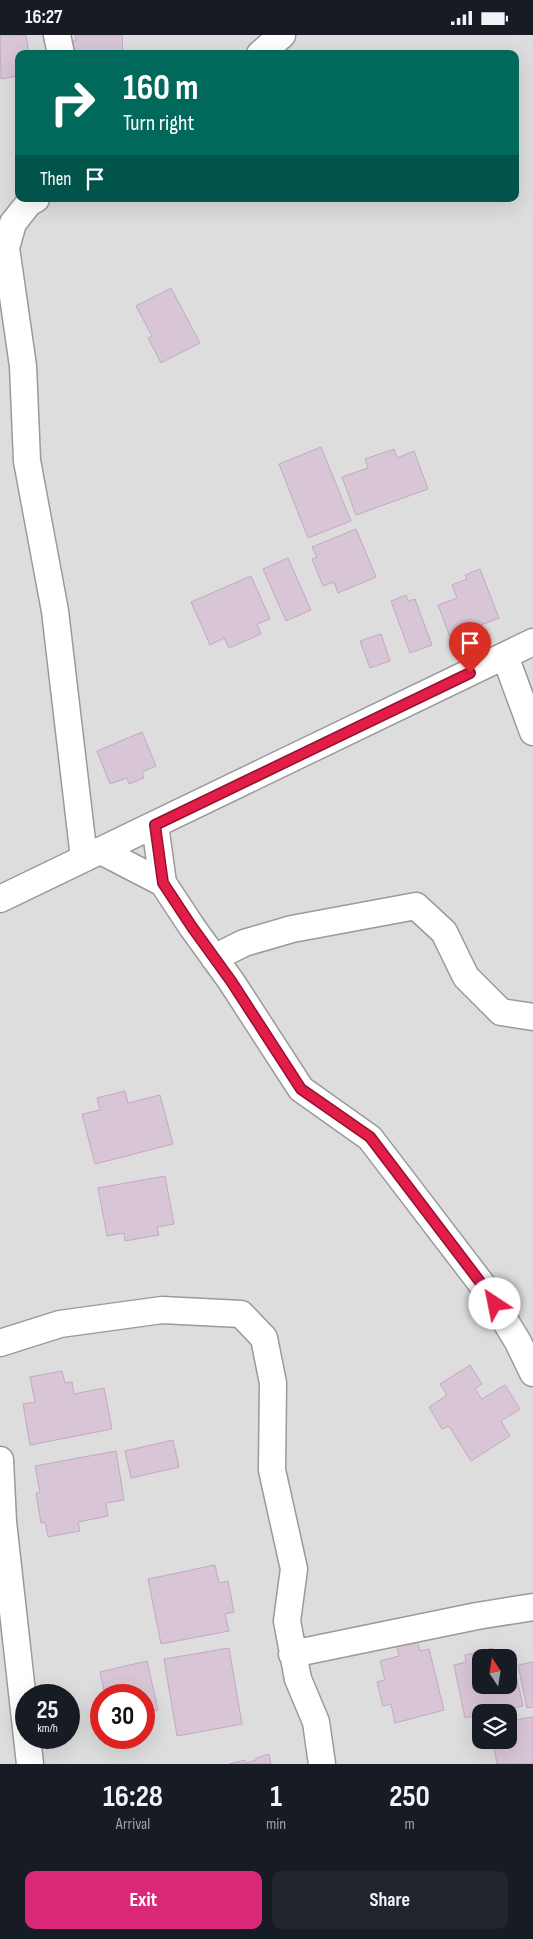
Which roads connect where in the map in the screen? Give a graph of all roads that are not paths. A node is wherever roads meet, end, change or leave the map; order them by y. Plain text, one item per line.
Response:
1 (57, 35) edge
2 (282, 35) edge
3 (60, 50) edge
4 (265, 50) edge
5 (31, 202) edge
6 (533, 642) edge
7 (505, 656) junction
8 (533, 732) edge
9 (155, 825) junction
10 (92, 855) junction
11 (163, 883) junction
12 (0, 899) edge
13 (214, 958) junction
14 (533, 1017) edge
15 (0, 1343) edge
16 (533, 1373) edge
17 (0, 1460) edge
18 (533, 1607) edge
19 (292, 1654) junction
20 (30, 1764) edge
21 (322, 1764) edge

1 - 3 street
2 - 4 street
5 - 10 street
6 - 7 street
7 - 8 street
7 - 9 street
9 - 10 street
9 - 11 street
10 - 11 street
10 - 12 street
11 - 13 street
13 - 14 street
13 - 16 street
15 - 19 street
17 - 20 street
18 - 19 street
19 - 21 street

